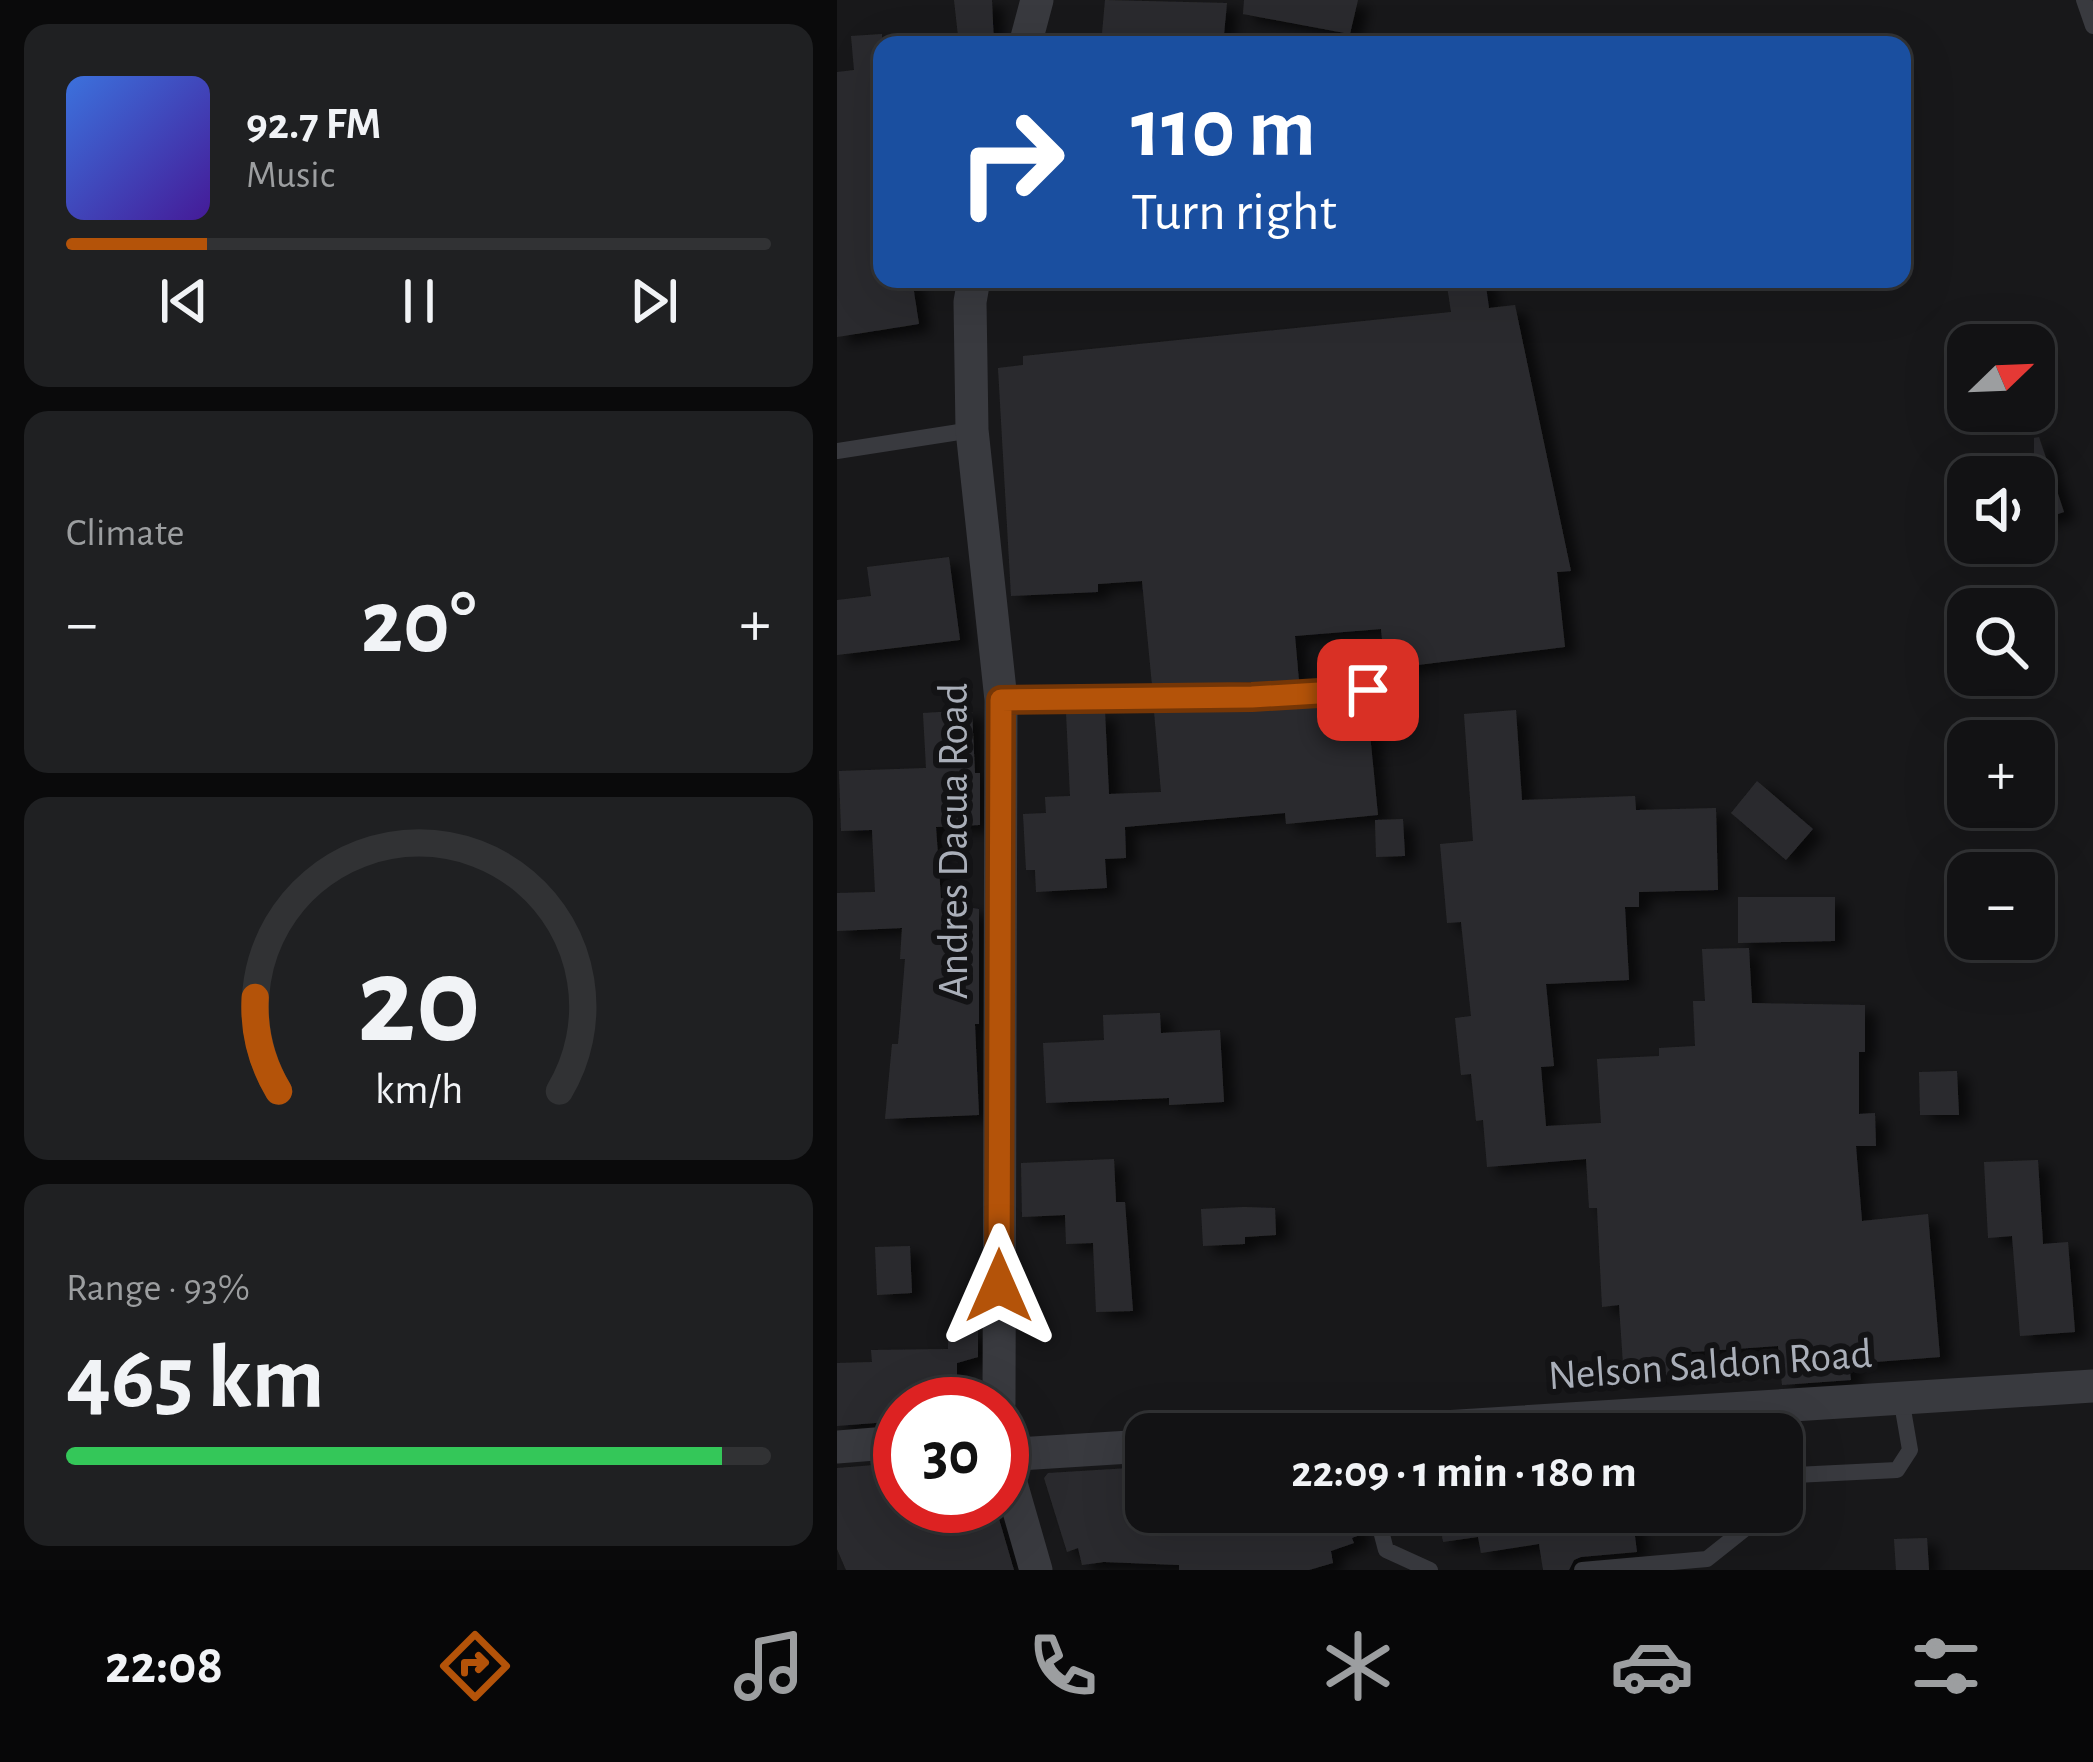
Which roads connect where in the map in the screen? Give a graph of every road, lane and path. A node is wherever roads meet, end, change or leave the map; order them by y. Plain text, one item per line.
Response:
1 (1037, 0) edge
2 (2084, 0) edge
3 (2093, 26) edge
4 (1027, 36) edge
5 (972, 288) edge
6 (973, 430) junction
7 (837, 451) edge
8 (1368, 690) dead end
9 (1001, 700) junction
10 (999, 1377) edge
11 (2093, 1386) edge
12 (1901, 1398) junction
13 (1673, 1413) edge
14 (873, 1444) edge
15 (837, 1447) edge
16 (1125, 1447) edge
17 (1029, 1452) edge
18 (1803, 1474) edge
19 (1026, 1533) edge
20 (1382, 1533) edge
21 (1739, 1533) edge
22 (1037, 1570) edge
23 (1430, 1570) edge
24 (1583, 1570) edge

1 - 4 street
2 - 3 lane
5 - 6 street, Andres Dacua Road
6 - 7 lane
6 - 9 street, Andres Dacua Road
8 - 9 lane
9 - 10 street, Andres Dacua Road
11 - 12 street, Nelson Saldon Road
12 - 13 street, Nelson Saldon Road
12 - 18 lane
14 - 15 street
16 - 17 street
19 - 22 street
20 - 23 lane
21 - 24 lane

